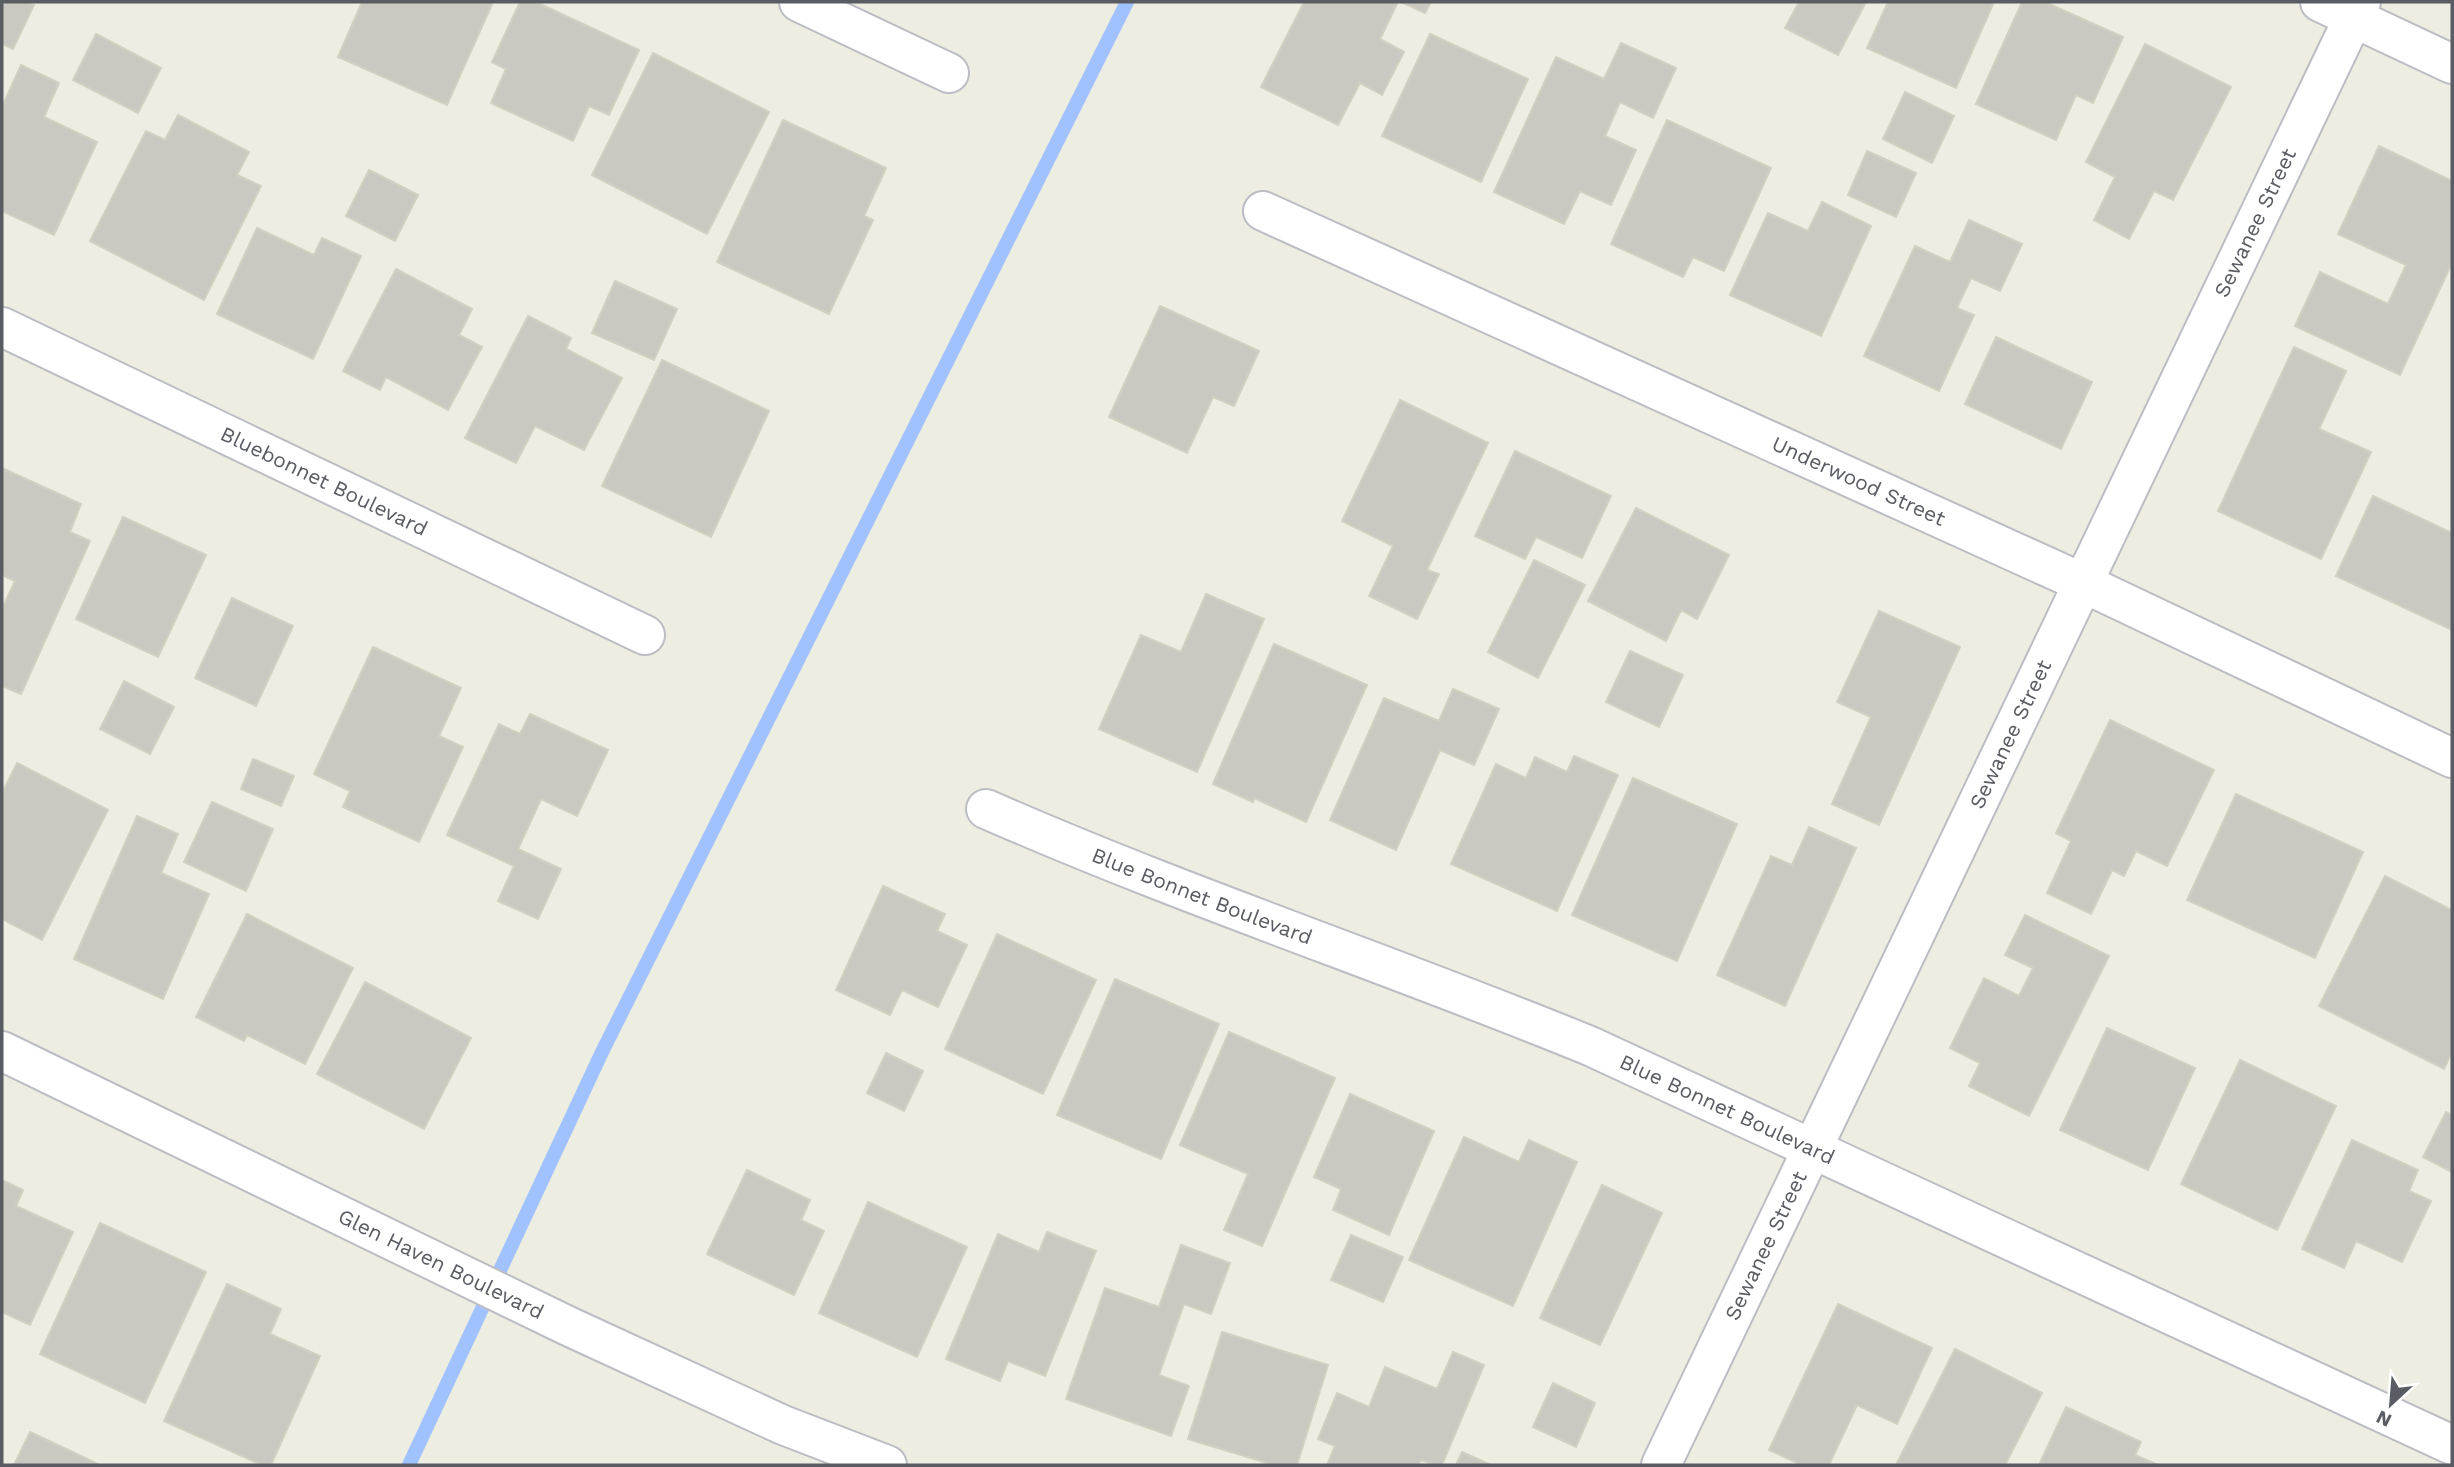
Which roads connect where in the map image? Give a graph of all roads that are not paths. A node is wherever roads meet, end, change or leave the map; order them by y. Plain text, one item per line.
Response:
1 (799, 2) edge
2 (2345, 7) edge
3 (2452, 64) edge
4 (949, 72) dead end
5 (1263, 211) dead end
6 (2, 327) edge
7 (2083, 583) junction
8 (645, 635) dead end
9 (2452, 758) edge
10 (986, 809) dead end
11 (2, 1051) edge
12 (1812, 1149) junction
13 (2452, 1444) edge
14 (887, 1465) edge
15 (1661, 1465) edge

1 - 4 street
2 - 3 street
2 - 7 street, Sewanee Street
5 - 7 street, Underwood Street
6 - 8 street, Bluebonnet Boulevard
7 - 9 street, Underwood Street
7 - 12 street, Sewanee Street
10 - 12 street, Blue Bonnet Boulevard
11 - 14 street, Glen Haven Boulevard
12 - 13 street, Blue Bonnet Boulevard
12 - 15 street, Sewanee Street

